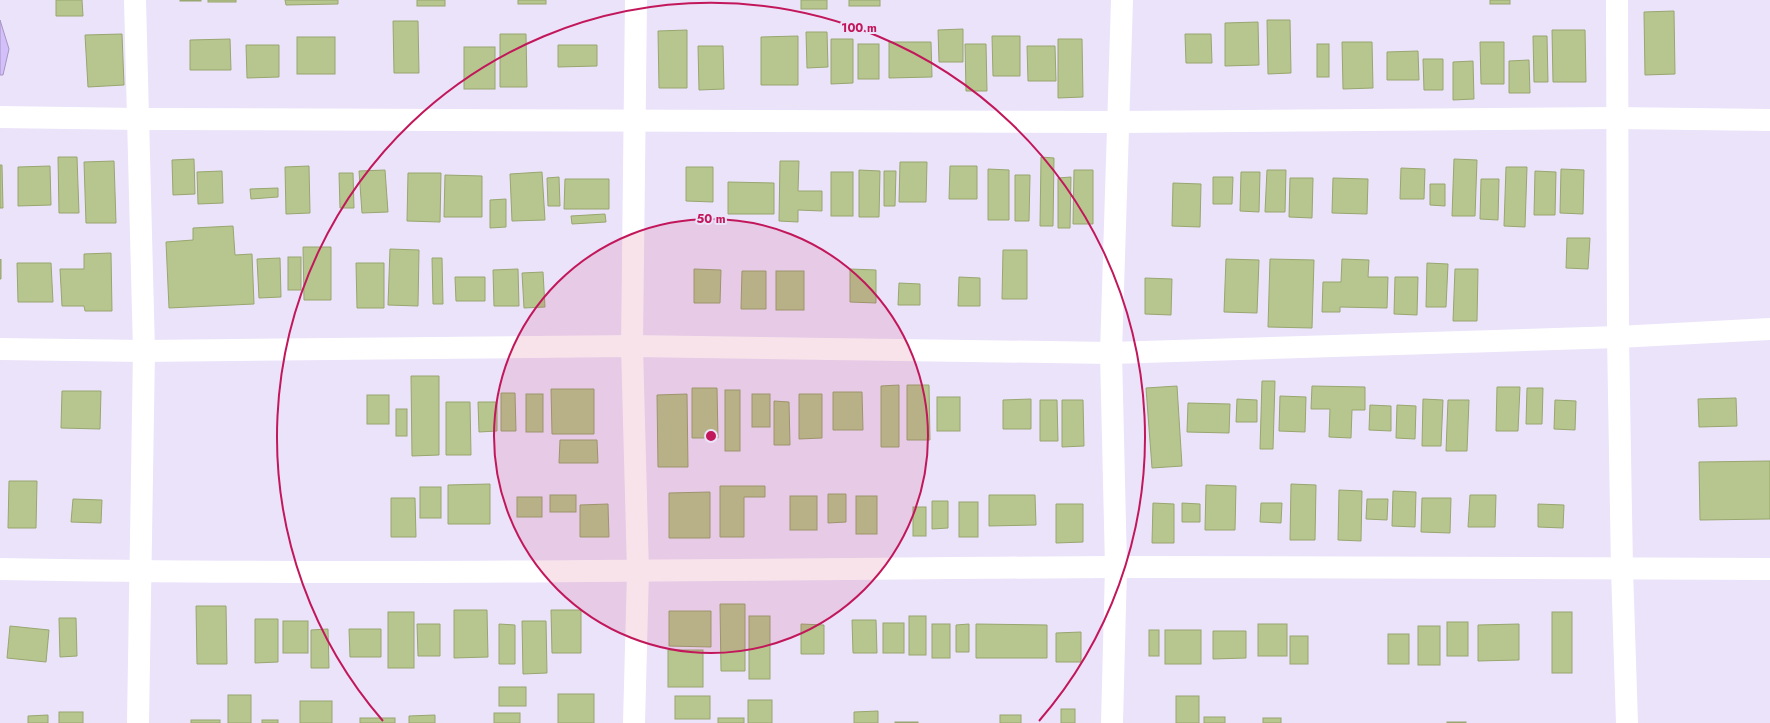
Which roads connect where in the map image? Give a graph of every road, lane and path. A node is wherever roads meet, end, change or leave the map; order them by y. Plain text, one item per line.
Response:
1 (135, 0) edge
2 (636, 0) edge
3 (1122, 0) edge
4 (1617, 0) edge
5 (0, 117) edge
6 (1616, 118) junction
7 (138, 119) junction
8 (1770, 120) edge
9 (634, 121) junction
10 (1119, 122) junction
11 (1770, 329) edge
12 (1618, 336) junction
13 (632, 346) junction
14 (0, 349) edge
15 (144, 351) junction
16 (1111, 353) junction
17 (1116, 567) junction
18 (0, 569) edge
19 (1622, 569) junction
20 (1770, 569) edge
21 (140, 572) junction
22 (638, 572) junction
23 (138, 723) edge
24 (634, 723) edge
25 (1112, 723) edge
26 (1626, 723) edge

1 - 7 street
2 - 9 street
3 - 10 street
4 - 6 street
5 - 7 street
6 - 8 street
6 - 10 street
6 - 12 street
7 - 9 street
7 - 15 street
9 - 10 street
9 - 13 street
10 - 16 street
11 - 12 street
12 - 16 street
12 - 19 street
13 - 15 street
13 - 16 street
13 - 22 street
14 - 15 street
15 - 21 street
16 - 17 street
17 - 19 street
17 - 22 street
17 - 25 street
18 - 21 street
19 - 20 street
19 - 26 street
21 - 22 street
21 - 23 street
22 - 24 street

